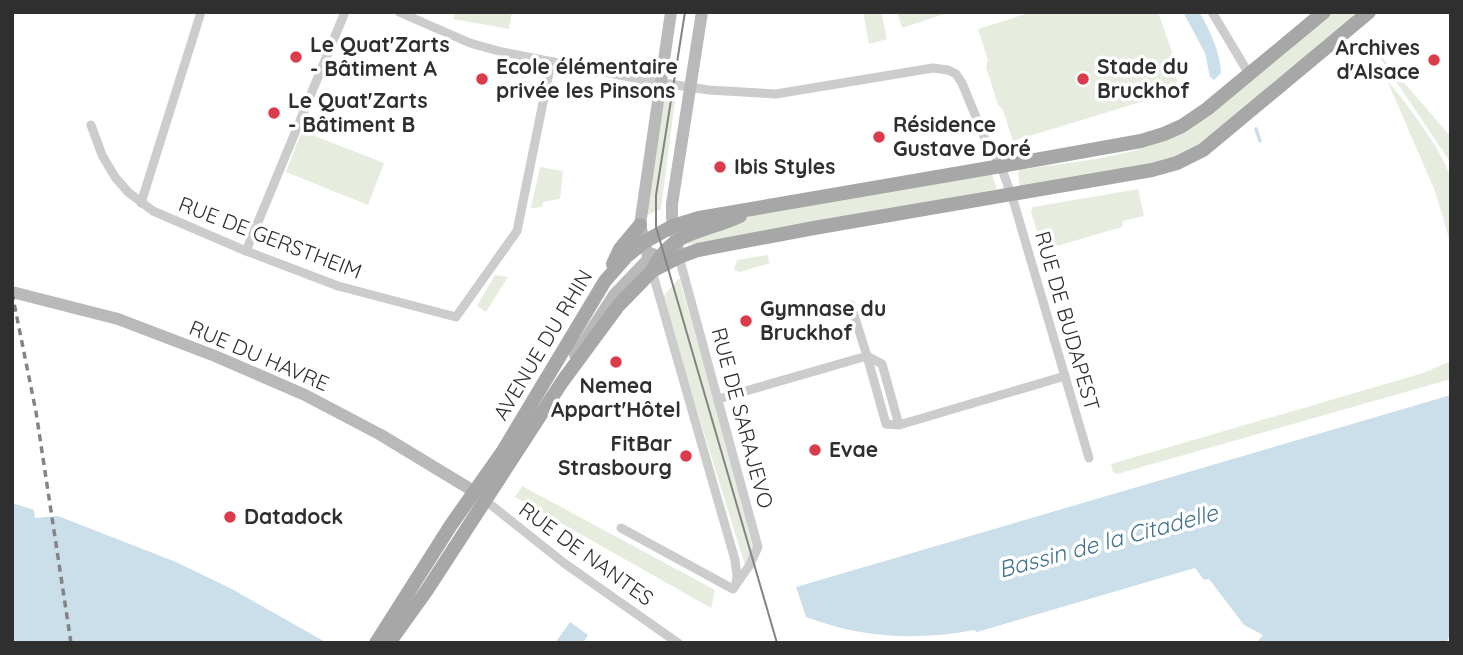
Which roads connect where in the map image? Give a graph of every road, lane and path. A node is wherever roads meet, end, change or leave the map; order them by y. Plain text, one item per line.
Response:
1 (201, 12) edge
2 (345, 12) edge
3 (399, 12) edge
4 (671, 12) edge
5 (702, 12) edge
6 (1212, 12) edge
7 (1324, 12) edge
8 (1369, 12) edge
9 (551, 63) junction
10 (1249, 74) junction
11 (661, 83) junction
12 (690, 87) junction
13 (91, 125) dead end
14 (1001, 166) junction
15 (1011, 195) junction
16 (141, 203) junction
17 (640, 225) junction
18 (674, 233) junction
19 (644, 242) junction
20 (246, 250) junction
21 (679, 257) junction
22 (650, 265) junction
23 (605, 281) junction
24 (12, 292) edge
25 (851, 305) dead end
26 (867, 356) junction
27 (1065, 376) junction
28 (718, 399) junction
29 (1089, 457) dead end
30 (480, 496) junction
31 (621, 528) dead end
32 (734, 587) junction
33 (376, 643) edge
34 (389, 643) edge
35 (678, 643) edge

1 - 16 street
2 - 20 street
3 - 9 street
4 - 11 main road
5 - 12 main road
6 - 10 street
7 - 10 main road, AVENUE DU RHIN
8 - 15 main road, AVENUE DU RHIN
9 - 11 street
9 - 20 street, RUE DE GERSTHEIM
10 - 14 main road, AVENUE DU RHIN
11 - 12 street
11 - 17 main road
12 - 14 street
12 - 18 main road
13 - 16 street, RUE DE GERSTHEIM
14 - 15 street
14 - 18 main road, AVENUE DU RHIN
15 - 21 main road, AVENUE DU RHIN
15 - 27 street, RUE DE BUDAPEST
16 - 20 street, RUE DE GERSTHEIM
17 - 19 main road
17 - 23 main road
18 - 19 main road, AVENUE DU RHIN
18 - 21 main road
18 - 22 main road
19 - 22 main road
19 - 23 main road, AVENUE DU RHIN
21 - 22 main road, AVENUE DU RHIN
21 - 28 street, RUE DE SARAJEVO
22 - 30 main road, AVENUE DU RHIN
22 - 32 street
23 - 30 main road, AVENUE DU RHIN
24 - 30 main road, RUE DU HAVRE
25 - 26 street
26 - 27 street
26 - 28 street
27 - 29 street, RUE DE BUDAPEST
28 - 32 street, RUE DE SARAJEVO
30 - 33 main road, AVENUE DU RHIN
30 - 34 main road, AVENUE DU RHIN
30 - 35 street, RUE DE NANTES
31 - 32 street

